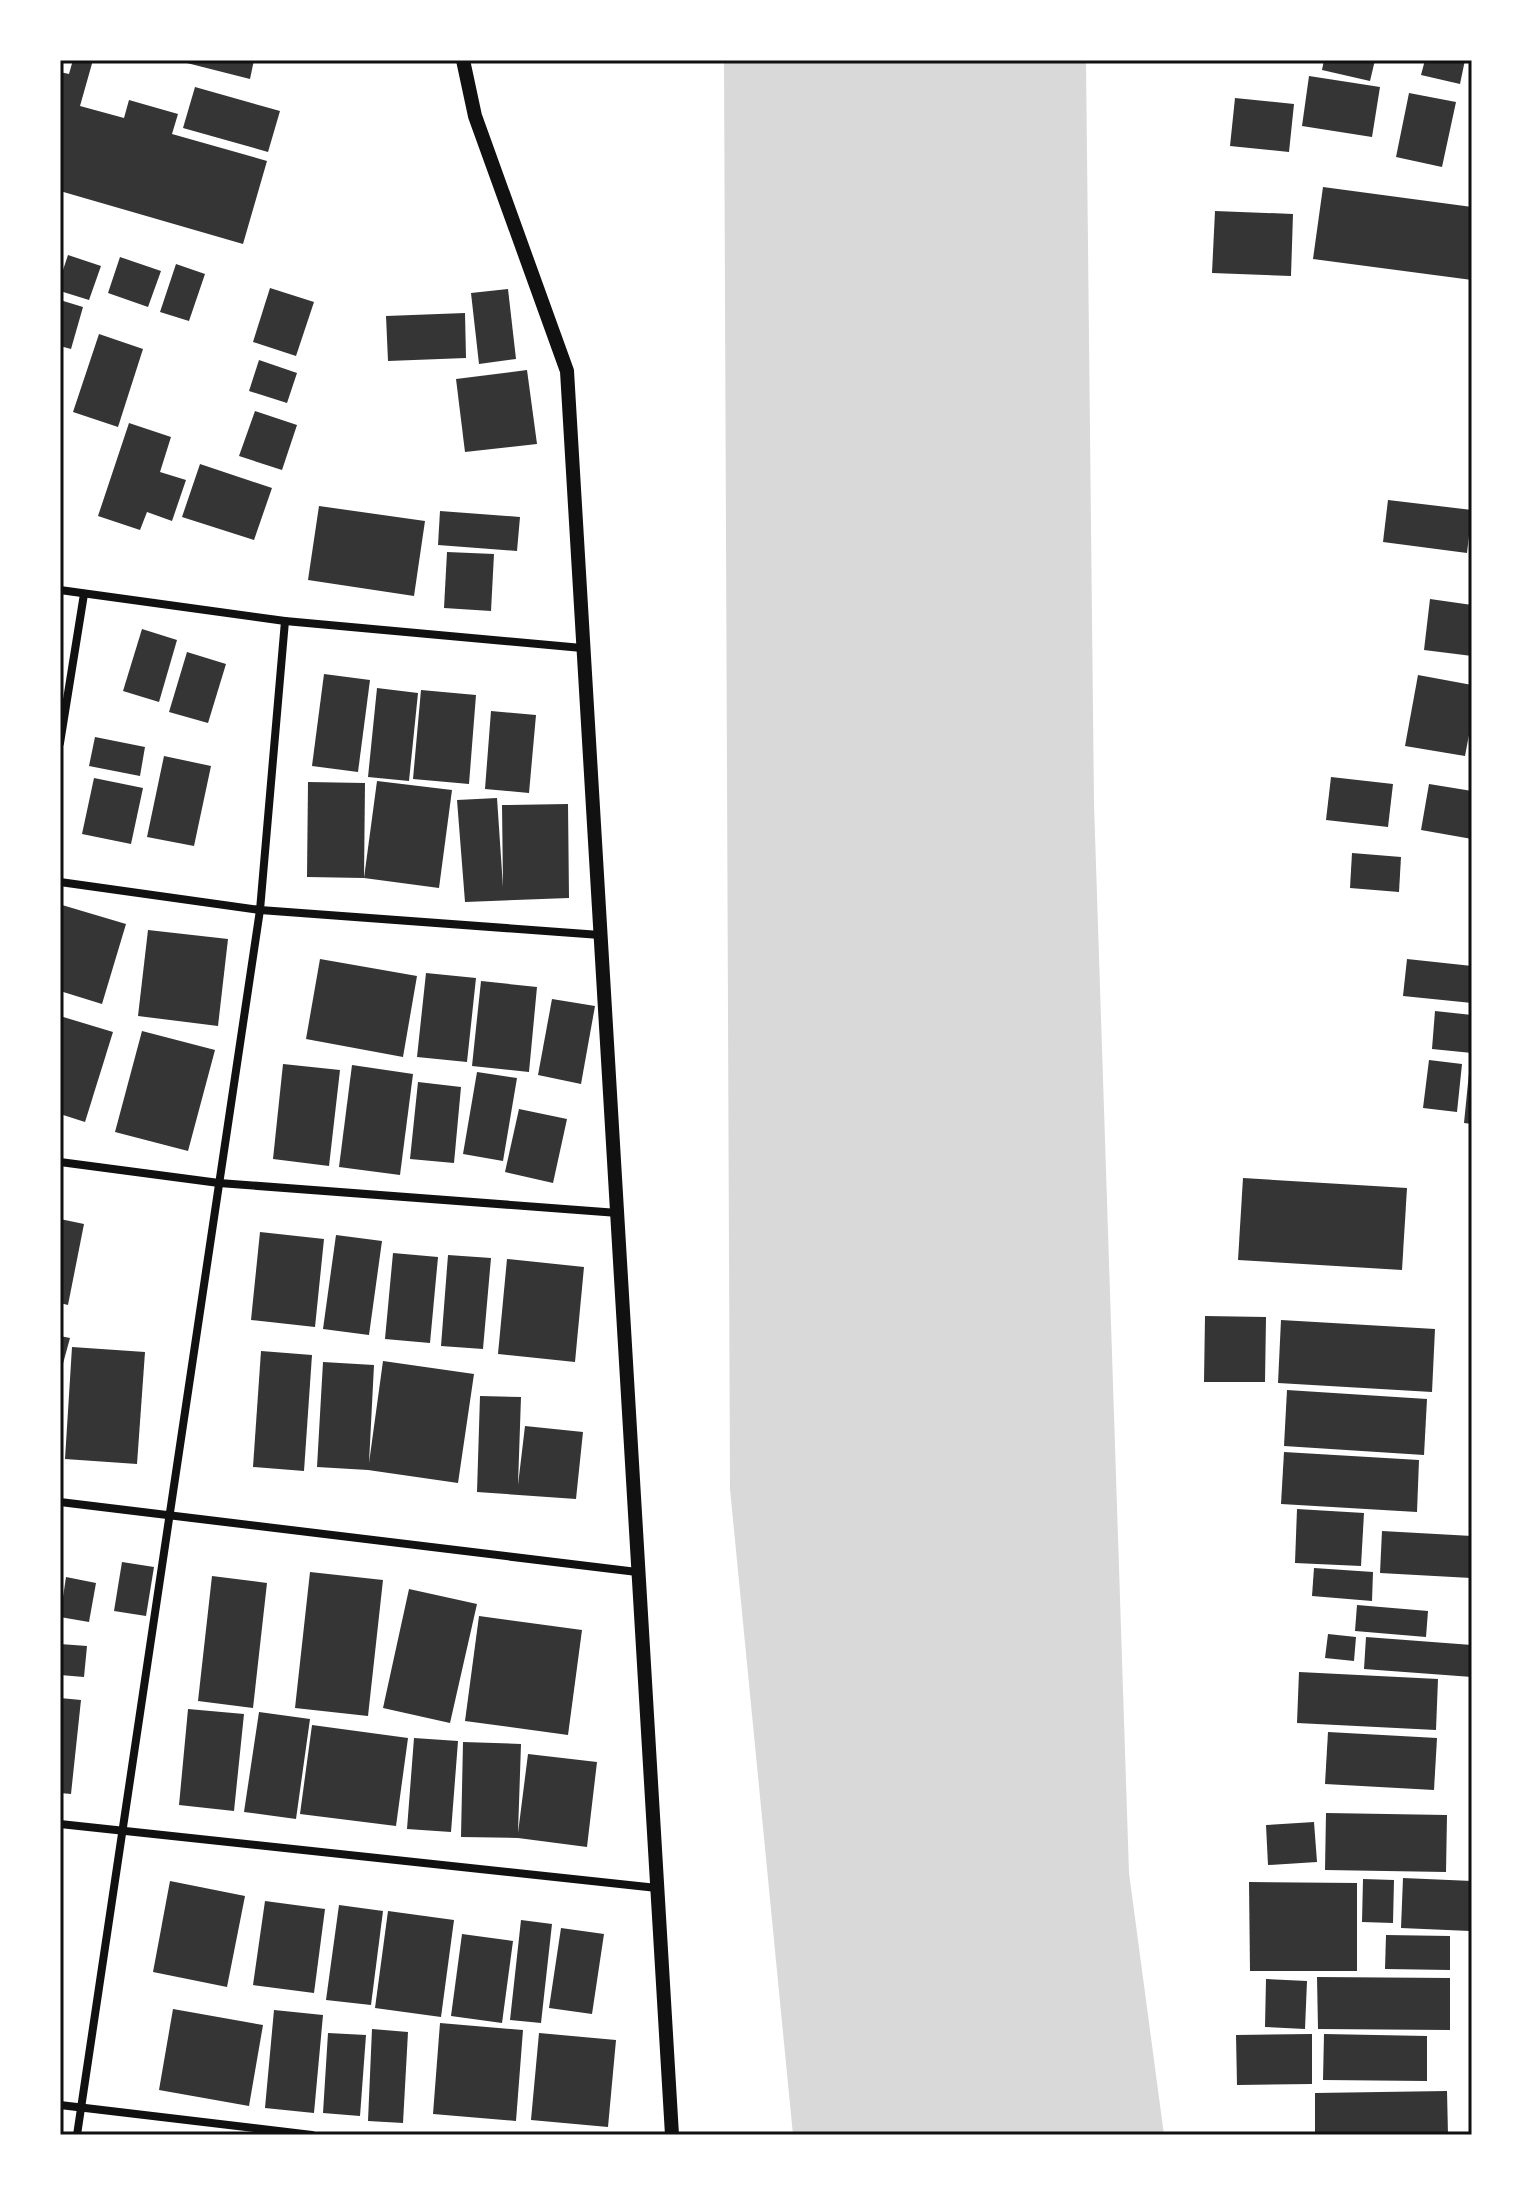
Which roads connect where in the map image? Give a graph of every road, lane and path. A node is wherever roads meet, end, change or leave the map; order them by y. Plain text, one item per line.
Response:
1 (463, 60) edge
2 (60, 590) edge
3 (84, 594) junction
4 (285, 621) junction
5 (582, 648) junction
6 (60, 743) edge
7 (60, 882) edge
8 (260, 910) junction
9 (600, 935) junction
10 (60, 1162) edge
11 (219, 1183) junction
12 (618, 1213) junction
13 (60, 1502) edge
14 (171, 1515) junction
15 (637, 1572) junction
16 (60, 1824) edge
17 (122, 1832) junction
18 (657, 1888) junction
19 (60, 2105) edge
20 (82, 2106) junction
21 (77, 2135) edge
22 (312, 2135) edge
23 (672, 2135) edge

1 - 5 street
2 - 3 street
3 - 4 street
3 - 6 street
4 - 5 street
4 - 8 street
5 - 9 street
7 - 8 street
8 - 9 street
8 - 11 street
9 - 12 street
10 - 11 street
11 - 12 street
11 - 14 street
12 - 15 street
13 - 14 street
14 - 15 street
14 - 17 street
15 - 18 street
16 - 17 street
17 - 18 street
17 - 20 street
18 - 23 street
19 - 20 street
20 - 21 street
20 - 22 street

